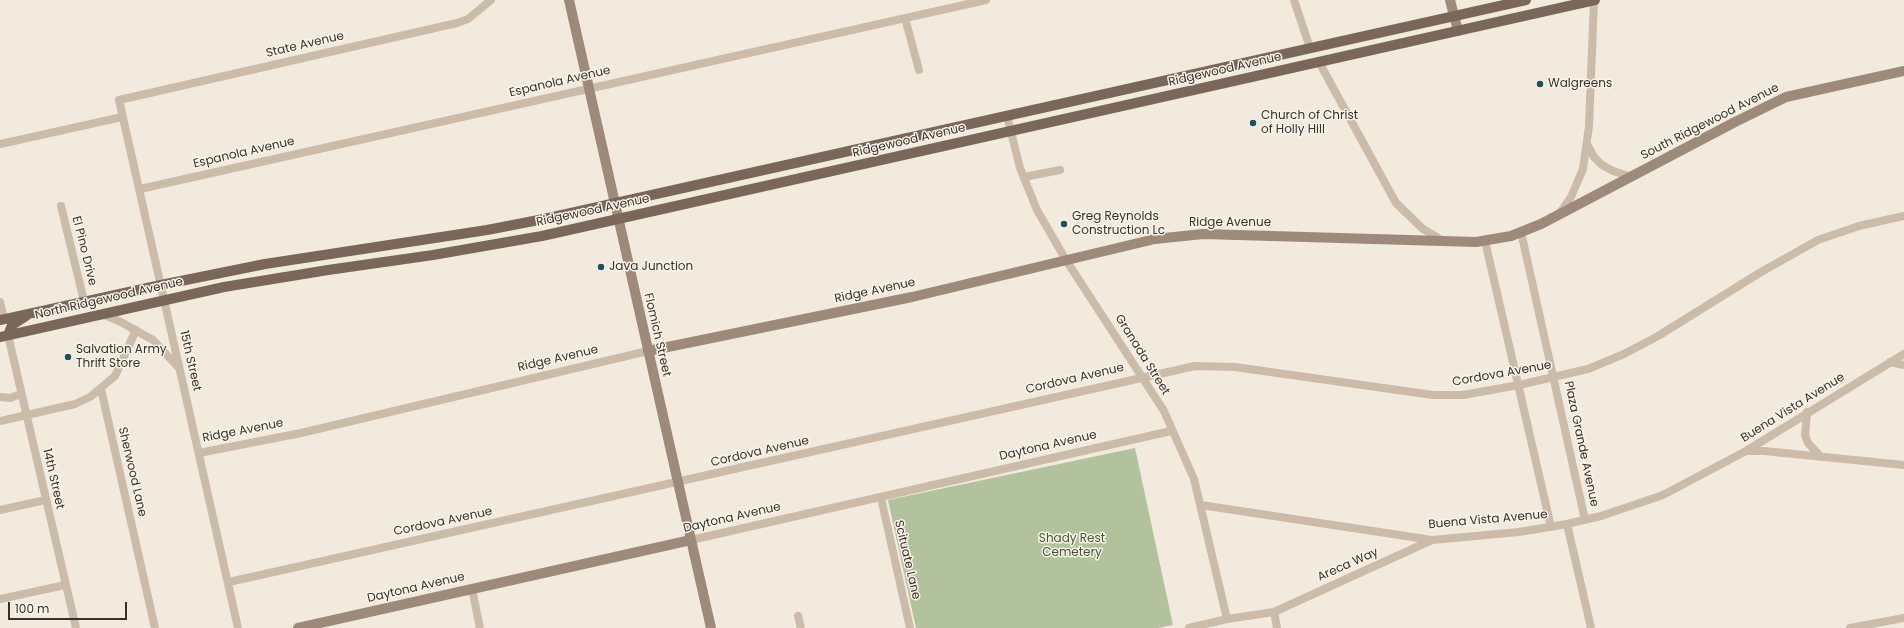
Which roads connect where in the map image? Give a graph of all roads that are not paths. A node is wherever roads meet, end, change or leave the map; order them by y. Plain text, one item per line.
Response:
1 (491, 0) edge
2 (569, 0) edge
3 (986, 0) edge
4 (1294, 0) edge
5 (1450, 0) edge
6 (1526, 0) edge
7 (1594, 0) edge
8 (1454, 16) junction
9 (905, 18) junction
10 (1458, 31) junction
11 (1310, 48) junction
12 (1320, 62) junction
13 (919, 70) dead end
14 (1904, 71) edge
15 (588, 88) junction
16 (119, 100) joint
17 (1007, 116) junction
18 (122, 117) junction
19 (1011, 131) junction
20 (0, 144) edge
21 (1587, 144) junction
22 (1060, 170) dead end
23 (1024, 177) junction
24 (1633, 177) junction
25 (140, 189) junction
26 (614, 204) junction
27 (61, 206) dead end
28 (1560, 213) junction
29 (1904, 216) edge
30 (617, 220) junction
31 (1521, 232) junction
32 (1440, 239) junction
33 (1485, 241) junction
34 (1066, 260) junction
35 (210, 275) joint
36 (161, 285) junction
37 (224, 287) joint
38 (164, 300) junction
39 (84, 301) junction
40 (0, 302) edge
41 (31, 313) junction
42 (101, 314) junction
43 (1, 321) edge
44 (136, 330) junction
45 (4, 336) edge
46 (648, 352) junction
47 (1904, 354) edge
48 (1890, 362) junction
49 (1904, 365) edge
50 (180, 369) junction
51 (1143, 376) junction
52 (1554, 377) junction
53 (1519, 386) junction
54 (101, 389) junction
55 (21, 394) junction
56 (0, 396) edge
57 (1807, 412) junction
58 (26, 415) junction
59 (0, 421) edge
60 (1171, 431) junction
61 (1746, 451) junction
62 (199, 453) junction
63 (1820, 456) junction
64 (1904, 465) edge
65 (678, 483) junction
66 (881, 498) junction
67 (45, 500) junction
68 (1201, 505) junction
69 (0, 510) edge
70 (1585, 520) junction
71 (1567, 524) junction
72 (1551, 527) junction
73 (691, 540) junction
74 (1432, 540) junction
75 (229, 582) junction
76 (65, 585) junction
77 (472, 589) junction
78 (0, 599) edge
79 (1274, 612) junction
80 (798, 616) dead end
81 (1904, 618) edge
82 (1227, 619) junction
83 (76, 628) edge
84 (155, 628) edge
85 (238, 628) edge
86 (298, 628) edge
87 (480, 628) edge
88 (711, 628) edge
89 (801, 628) edge
90 (910, 628) edge
91 (1189, 628) edge
92 (1277, 628) edge
93 (1591, 628) edge
94 (1850, 628) edge

1 - 16 street, State Avenue
2 - 15 street, Flomich Street
3 - 9 street, Espanola Avenue
4 - 11 street
5 - 8 street
6 - 8 main road, Ridgewood Avenue
7 - 10 main road, Ridgewood Avenue
7 - 21 street
8 - 10 street
8 - 11 main road, Ridgewood Avenue
9 - 13 street
9 - 15 street, Espanola Avenue
10 - 12 main road, Ridgewood Avenue
11 - 17 main road, Ridgewood Avenue
12 - 19 main road, Ridgewood Avenue
12 - 32 street
14 - 24 street, South Ridgewood Avenue
15 - 25 street, Espanola Avenue
15 - 26 street, Flomich Street
16 - 18 street, 15th Street
17 - 19 street, Granada Street
17 - 26 main road, Ridgewood Avenue
18 - 20 street
18 - 25 street, 15th Street
19 - 23 street, Granada Street
19 - 30 main road, Ridgewood Avenue
21 - 24 street
21 - 28 street
22 - 23 street
23 - 34 street, Granada Street
24 - 28 street, South Ridgewood Avenue
25 - 36 street, 15th Street
26 - 30 street, Flomich Street
26 - 35 main road, Ridgewood Avenue
27 - 39 street, El Pino Drive
28 - 31 street, Ridge Avenue
29 - 52 street, Cordova Avenue
30 - 37 main road, Ridgewood Avenue
30 - 46 street, Flomich Street
31 - 33 street, Ridge Avenue
31 - 52 street, Plaza Grande Avenue
32 - 33 street, Ridge Avenue
32 - 34 street, Ridge Avenue
33 - 53 street
34 - 46 street, Ridge Avenue
34 - 51 street, Granada Street
35 - 36 main road, North Ridgewood Avenue
36 - 38 street, 15th Street
36 - 39 main road, North Ridgewood Avenue
37 - 38 main road, North Ridgewood Avenue
38 - 42 main road, North Ridgewood Avenue
38 - 50 street, 15th Street
39 - 41 main road, North Ridgewood Avenue
40 - 43 street
41 - 43 main road, North Ridgewood Avenue
41 - 45 main road
42 - 44 street
42 - 45 main road, North Ridgewood Avenue
44 - 50 street
44 - 54 street
45 - 55 street, 14th Street
46 - 62 street, Ridge Avenue
46 - 65 street, Flomich Street
47 - 48 street, Buena Vista Avenue
48 - 49 street
48 - 57 street, Buena Vista Avenue
50 - 62 street, 15th Street
51 - 53 street, Cordova Avenue
51 - 60 street, Granada Street
51 - 65 street, Cordova Avenue
52 - 53 street, Cordova Avenue
52 - 70 street, Plaza Grande Avenue
53 - 72 street
54 - 58 street
54 - 84 street, Sherwood Lane
55 - 56 street
55 - 58 street, 14th Street
57 - 61 street, Buena Vista Avenue
57 - 63 street
58 - 59 street
58 - 67 street, 14th Street
60 - 66 street, Daytona Avenue
60 - 68 street, Granada Street
61 - 63 street
61 - 70 street, Buena Vista Avenue
62 - 75 street, 15th Street
63 - 64 street
65 - 73 street, Flomich Street
65 - 75 street, Cordova Avenue
66 - 73 street, Daytona Avenue
66 - 90 street, Scituate Lane
67 - 69 street
67 - 76 street, 14th Street
68 - 74 street, Buena Vista Avenue
68 - 82 street, Granada Street
70 - 71 street, Buena Vista Avenue
71 - 72 street, Buena Vista Avenue
71 - 93 street
72 - 74 street, Buena Vista Avenue
73 - 77 street, Daytona Avenue
73 - 88 street, Flomich Street
74 - 79 street, Areca Way
75 - 85 street, 15th Street
76 - 78 street
76 - 83 street, 14th Street
77 - 86 street, Daytona Avenue
77 - 87 street
79 - 82 street, Areca Way
79 - 92 street
80 - 89 street
81 - 94 street
82 - 91 street, Areca Way

